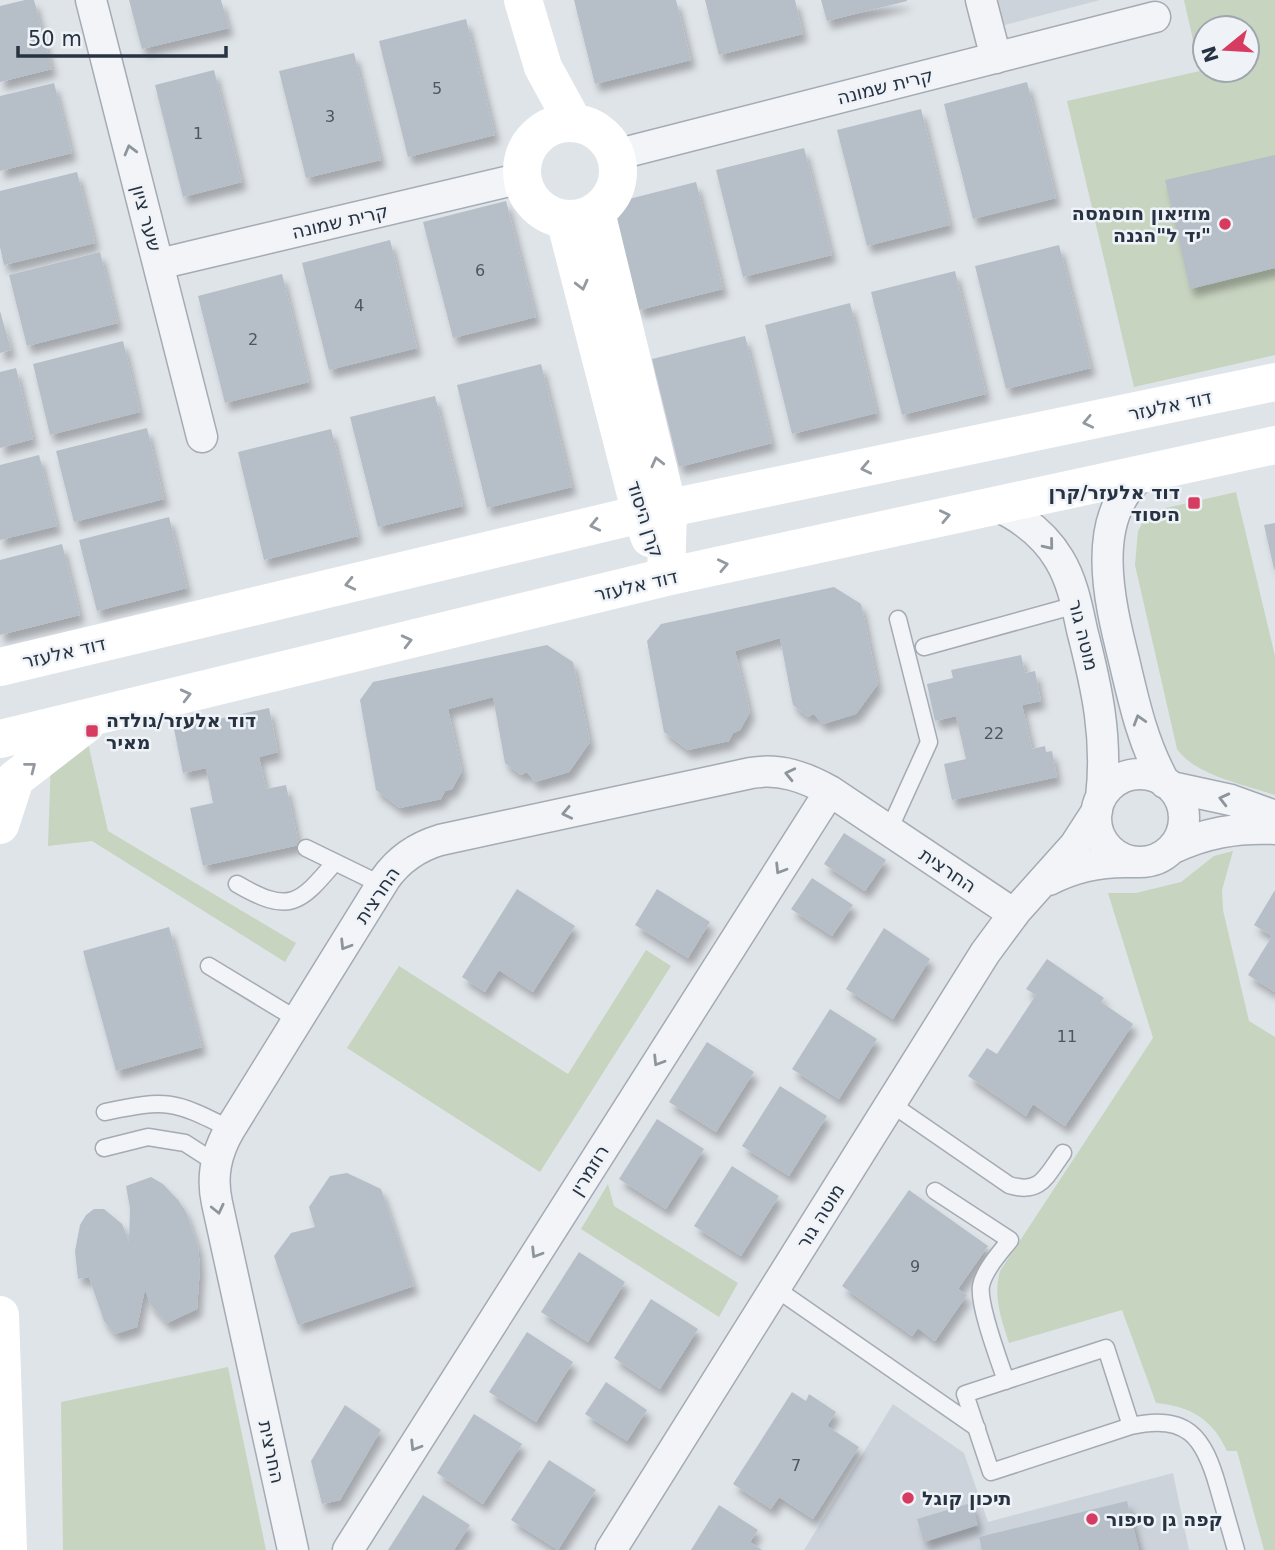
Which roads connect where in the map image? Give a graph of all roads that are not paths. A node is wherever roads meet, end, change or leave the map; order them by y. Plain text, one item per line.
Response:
1 (91, 0) edge
2 (523, 0) edge
3 (981, 0) edge
4 (1155, 17) dead end
5 (996, 58) junction
6 (559, 126) junction
7 (615, 155) junction
8 (522, 178) junction
9 (580, 215) junction
10 (159, 264) junction
11 (1275, 382) edge
12 (202, 437) dead end
13 (1275, 445) edge
14 (1145, 473) junction
15 (995, 505) junction
16 (655, 512) junction
17 (666, 577) junction
18 (1076, 605) junction
19 (898, 619) dead end
20 (924, 647) dead end
21 (0, 667) edge
22 (94, 718) junction
23 (0, 739) edge
24 (1168, 785) junction
25 (830, 791) junction
26 (1099, 805) junction
27 (1275, 816) edge
28 (0, 825) edge
29 (889, 830) junction
30 (1275, 830) edge
31 (306, 848) dead end
32 (1171, 849) junction
33 (335, 862) junction
34 (1133, 862) junction
35 (237, 884) dead end
36 (382, 885) junction
37 (1037, 888) junction
38 (1013, 914) junction
39 (209, 966) dead end
40 (298, 1020) junction
41 (890, 1103) junction
42 (105, 1112) dead end
43 (230, 1129) junction
44 (104, 1148) dead end
45 (1063, 1153) dead end
46 (216, 1163) junction
47 (935, 1191) dead end
48 (775, 1288) junction
49 (0, 1315) edge
50 (1006, 1381) junction
51 (1131, 1426) junction
52 (976, 1427) junction
53 (8, 1550) edge
54 (293, 1550) edge
55 (348, 1550) edge
56 (611, 1550) edge
57 (1236, 1550) edge

10 -> 1 street, שער ציון
2 - 6 street
3 - 5 street
4 - 5 street, קרית שמונה
5 - 7 street, קרית שמונה
6 - 7 street
6 - 8 street
7 - 9 street
8 - 9 street
8 - 10 street, קרית שמונה
9 - 16 street, קרן היסוד
10 - 12 street, שער ציון
11 -> 16 street, דוד אלעזר
13 - 14 street, דוד אלעזר
14 - 15 street, דוד אלעזר
24 -> 14 street, מוטה גור
17 -> 15 street, דוד אלעזר
15 -> 18 street, מוטה גור
16 - 17 street, קרן היסוד
16 -> 21 street, דוד אלעזר
22 -> 17 street, דוד אלעזר
18 - 20 lane
18 - 26 street, מוטה גור
19 - 29 lane
22 - 23 street, דוד אלעזר
28 -> 22 street
24 - 26 street
27 -> 24 street
24 - 32 street
25 - 29 street, החרצית
25 -> 36 street, החרצית
25 -> 55 street, רוזמרין
26 - 34 street
26 - 37 street, מוטה גור
29 - 38 street, החרצית
30 - 32 street
31 - 33 lane
32 - 34 street
33 - 35 lane
33 - 36 lane
34 - 37 street, מוטה גור
36 -> 40 street, החרצית
37 - 38 street, מוטה גור
38 - 41 street, מוטה גור
39 - 40 lane
40 - 43 street, החרצית
41 - 45 lane
41 - 48 street, מוטה גור
42 - 43 lane
43 - 46 street, החרצית
44 - 46 lane
46 -> 54 street, החרצית
47 - 50 lane
48 - 52 lane
48 - 56 street, מוטה גור
49 - 53 street
50 - 51 lane
50 - 52 lane
51 - 52 lane
51 - 57 lane

